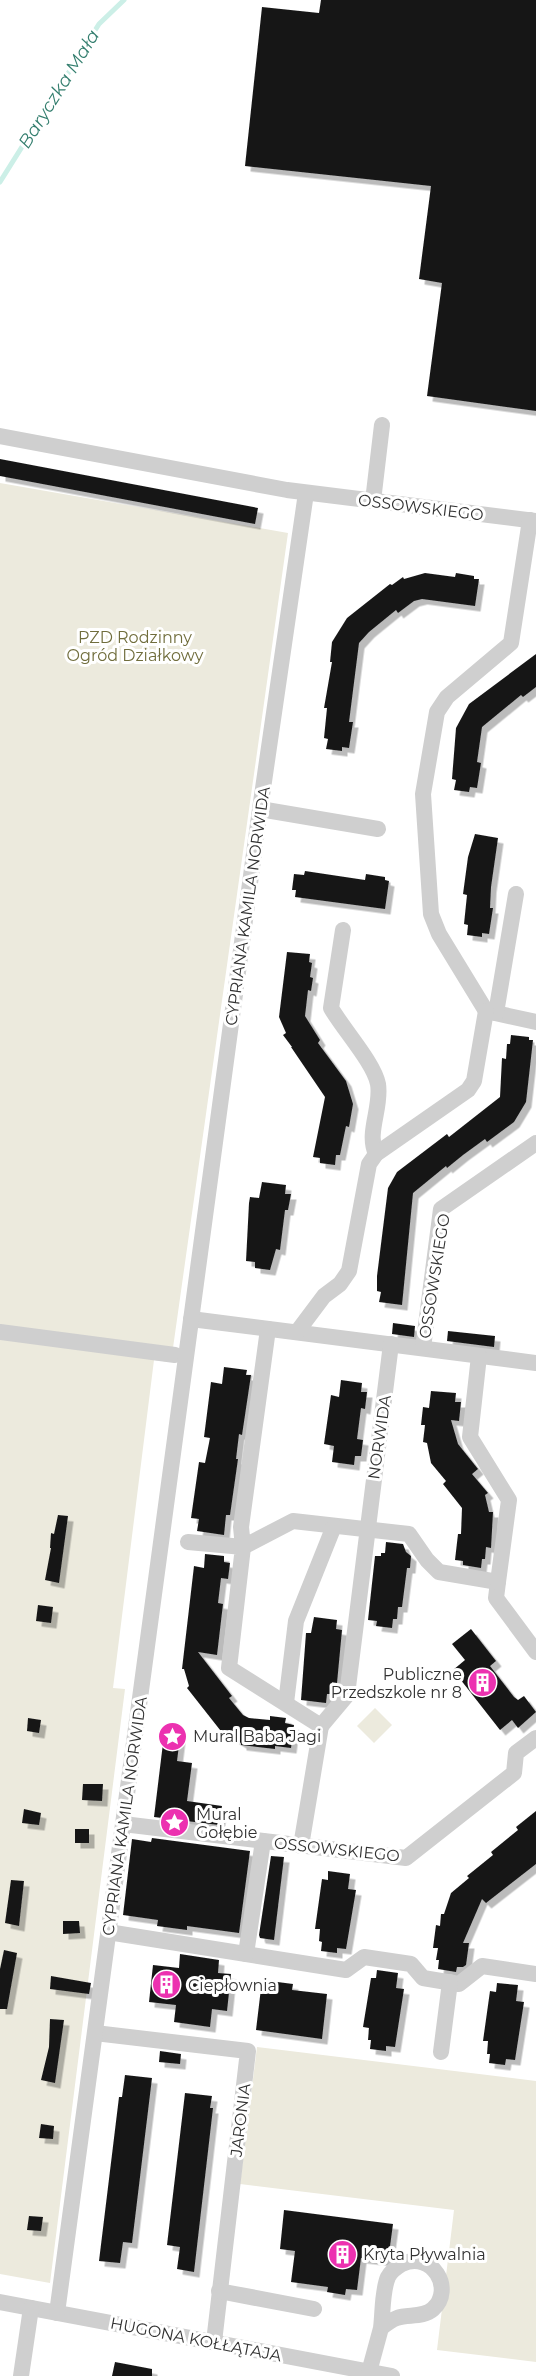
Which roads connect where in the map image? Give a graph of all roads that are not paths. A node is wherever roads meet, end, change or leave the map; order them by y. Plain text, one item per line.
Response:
1 (382, 425) dead end
2 (0, 436) edge
3 (306, 493) junction
4 (373, 501) junction
5 (533, 521) edge
6 (260, 809) junction
7 (378, 829) dead end
8 (516, 894) dead end
9 (343, 930) dead end
10 (491, 1012) junction
11 (536, 1022) edge
12 (536, 1143) edge
13 (376, 1154) junction
14 (191, 1318) junction
15 (268, 1329) junction
16 (0, 1332) edge
17 (297, 1332) junction
18 (391, 1344) junction
19 (423, 1348) junction
20 (175, 1355) dead end
21 (478, 1356) junction
22 (536, 1363) edge
23 (334, 1526) junction
24 (367, 1529) junction
25 (188, 1542) dead end
26 (243, 1547) junction
27 (498, 1582) junction
28 (536, 1652) edge
29 (286, 1703) junction
30 (321, 1726) junction
31 (536, 1738) edge
32 (123, 1824) junction
33 (263, 1842) junction
34 (301, 1846) junction
35 (108, 1932) junction
36 (246, 1954) junction
37 (536, 1974) edge
38 (450, 1982) junction
39 (95, 2033) junction
40 (441, 2052) dead end
41 (219, 2291) junction
42 (0, 2302) edge
43 (31, 2308) junction
44 (314, 2309) dead end
45 (57, 2313) junction
46 (381, 2328) dead end
47 (214, 2342) junction
48 (369, 2372) junction
49 (21, 2376) edge
50 (392, 2376) edge

1 - 4 street
2 - 3 street, OSSOWSKIEGO
3 - 4 street, OSSOWSKIEGO
3 - 6 street, CYPRIANA KAMILA NORWIDA
4 - 5 street, OSSOWSKIEGO
5 - 10 street
6 - 7 street
6 - 14 street, CYPRIANA KAMILA NORWIDA
8 - 10 street
9 - 13 street
10 - 11 street
10 - 13 street
12 - 19 street, OSSOWSKIEGO
13 - 17 street
14 - 15 street
14 - 32 street, CYPRIANA KAMILA NORWIDA
15 - 17 street
15 - 26 street
16 - 20 street
17 - 18 street
18 - 19 street
18 - 24 street, NORWIDA
19 - 21 street
21 - 22 street
21 - 27 street
23 - 24 street
23 - 26 street
23 - 29 street
24 - 27 street
24 - 30 street, NORWIDA
25 - 26 street
26 - 29 street
27 - 28 street
29 - 30 street
30 - 34 street
31 - 34 street, OSSOWSKIEGO
32 - 33 street, OSSOWSKIEGO
32 - 35 street, CYPRIANA KAMILA NORWIDA
33 - 34 street, OSSOWSKIEGO
33 - 36 street
35 - 36 street
35 - 39 street, CYPRIANA KAMILA NORWIDA
36 - 38 street
37 - 38 street
38 - 40 street
39 - 41 street, JARONIA
39 - 45 street, CYPRIANA KAMILA NORWIDA
41 - 44 street
41 - 47 street, JARONIA
42 - 43 street, HUGONA KOŁŁĄTAJA
43 - 45 street, HUGONA KOŁŁĄTAJA
43 - 49 street
45 - 47 street, HUGONA KOŁŁĄTAJA
46 - 48 street
47 - 48 street, HUGONA KOŁŁĄTAJA
48 - 50 street, HUGONA KOŁŁĄTAJA

